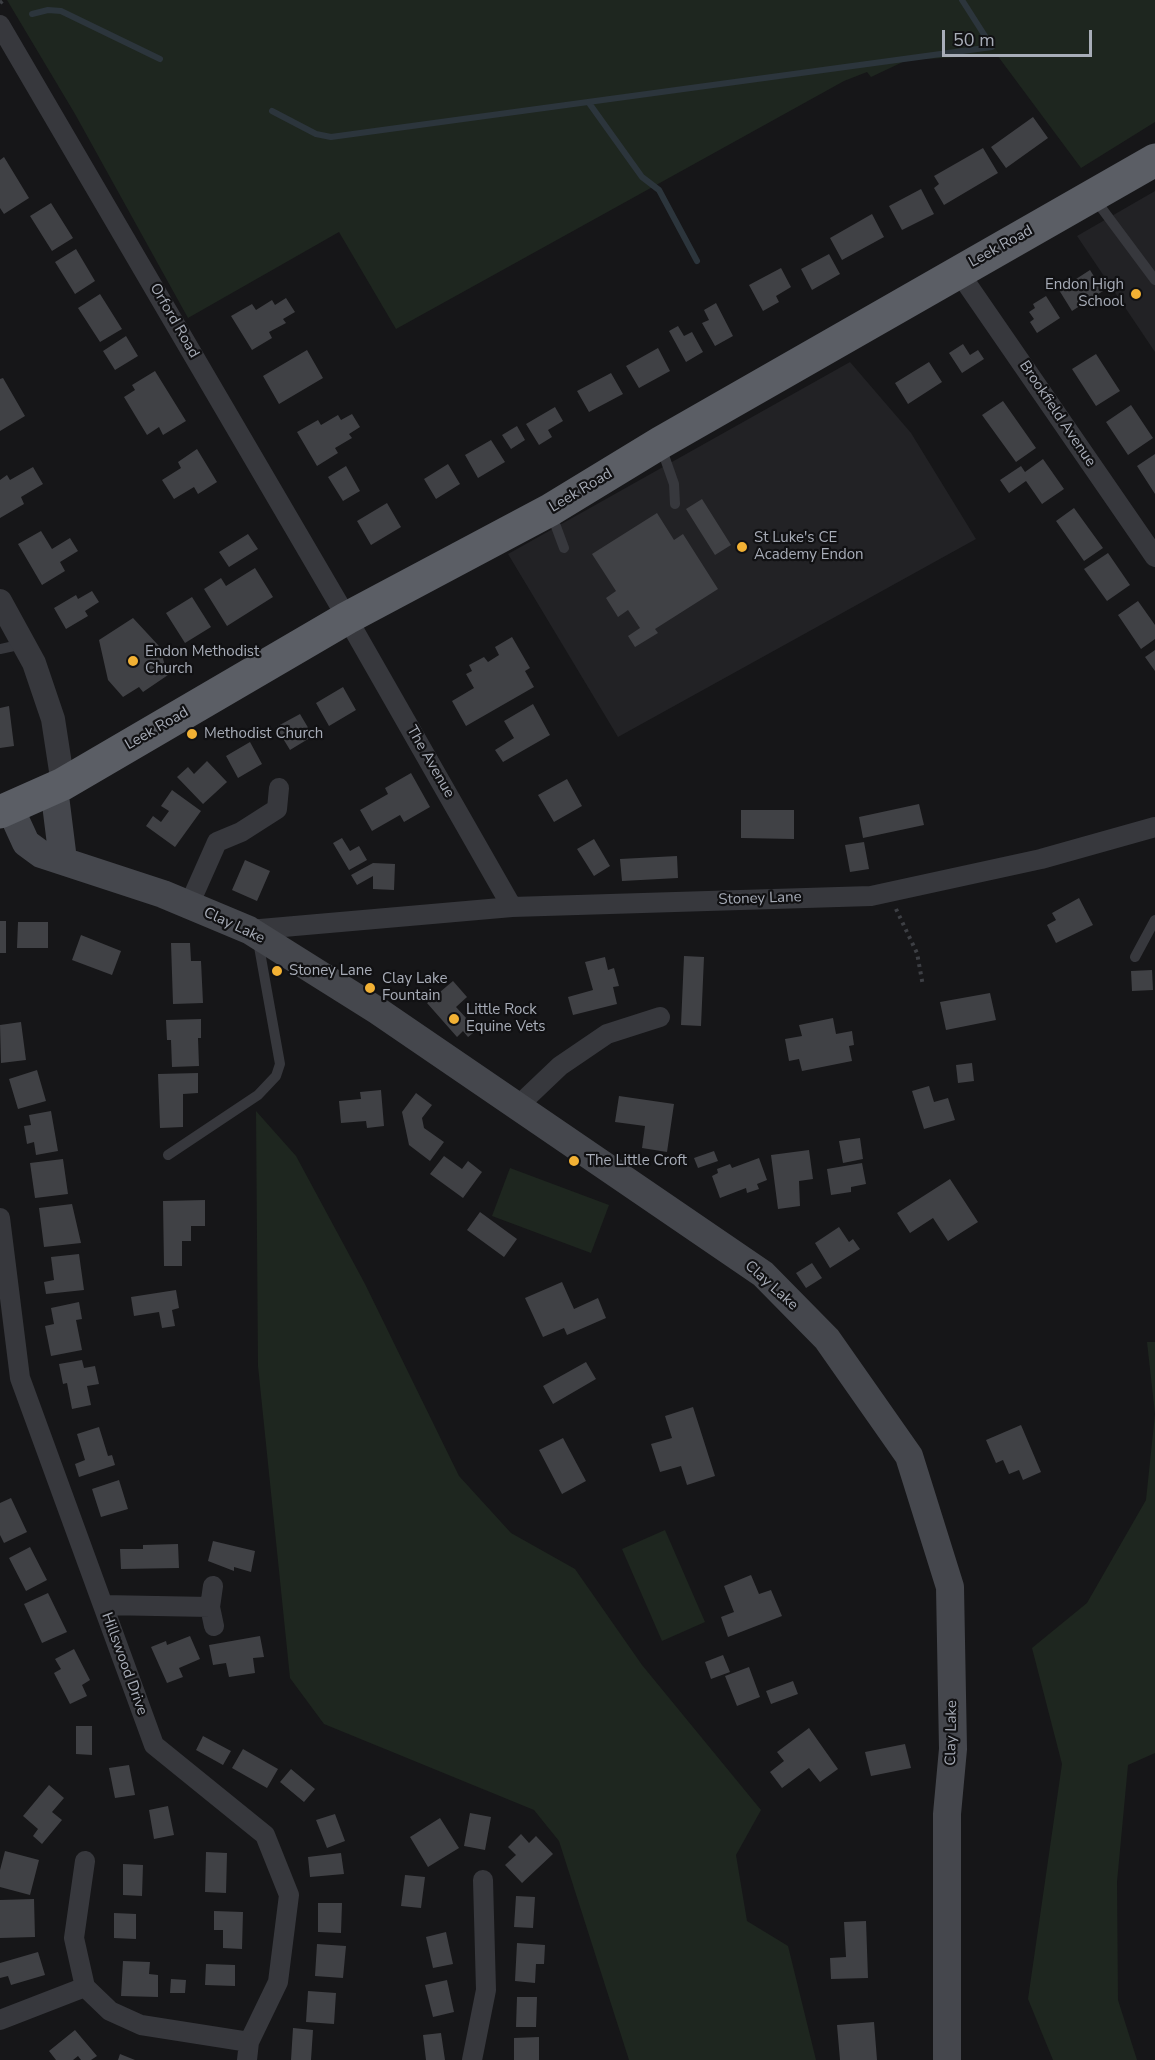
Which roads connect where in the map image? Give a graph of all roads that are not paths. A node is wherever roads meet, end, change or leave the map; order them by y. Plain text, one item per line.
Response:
1 (0, 25) edge
2 (1155, 159) edge
3 (1092, 195) junction
4 (958, 271) junction
5 (1155, 280) edge
6 (660, 443) junction
7 (675, 504) dead end
8 (550, 510) junction
9 (564, 548) dead end
10 (1155, 557) edge
11 (0, 602) edge
12 (347, 618) junction
13 (23, 644) junction
14 (0, 650) edge
15 (59, 786) junction
16 (279, 788) dead end
17 (5, 810) edge
18 (1155, 828) edge
19 (63, 860) junction
20 (189, 905) junction
21 (512, 907) junction
22 (1155, 920) edge
23 (253, 932) junction
24 (1135, 957) dead end
25 (660, 1017) dead end
26 (519, 1105) junction
27 (168, 1155) dead end
28 (0, 1218) edge
29 (213, 1586) dead end
30 (103, 1605) junction
31 (85, 1861) dead end
32 (483, 1880) dead end
33 (85, 1987) junction
34 (0, 2020) edge
35 (248, 2051) edge
36 (472, 2060) edge
37 (947, 2060) edge

1 - 12 street, Orford Road
2 - 3 highway, Leek Road
3 - 4 highway, Leek Road
3 - 5 lane
4 - 6 highway, Leek Road
4 - 10 street, Brookfield Avenue
6 - 7 lane
6 - 8 highway, Leek Road
8 - 9 lane
8 - 12 highway, Leek Road
11 - 13 street
12 - 15 highway, Leek Road
12 - 21 street, The Avenue
13 - 14 lane
13 - 15 street
15 - 17 highway, Leek Road
15 - 19 main road
16 - 20 street
17 - 19 main road, Clay Lake
18 - 21 street, Stoney Lane
19 - 20 main road, Clay Lake
20 - 23 main road, Clay Lake
21 - 23 street, Stoney Lane
22 - 24 lane
23 - 26 main road, Clay Lake
23 - 27 lane
25 - 26 street
26 - 37 main road, Clay Lake
28 - 30 street, Hillswood Drive
29 - 30 street
30 - 35 street, Hillswood Drive
31 - 33 street
32 - 36 street
33 - 34 street
33 - 35 street

